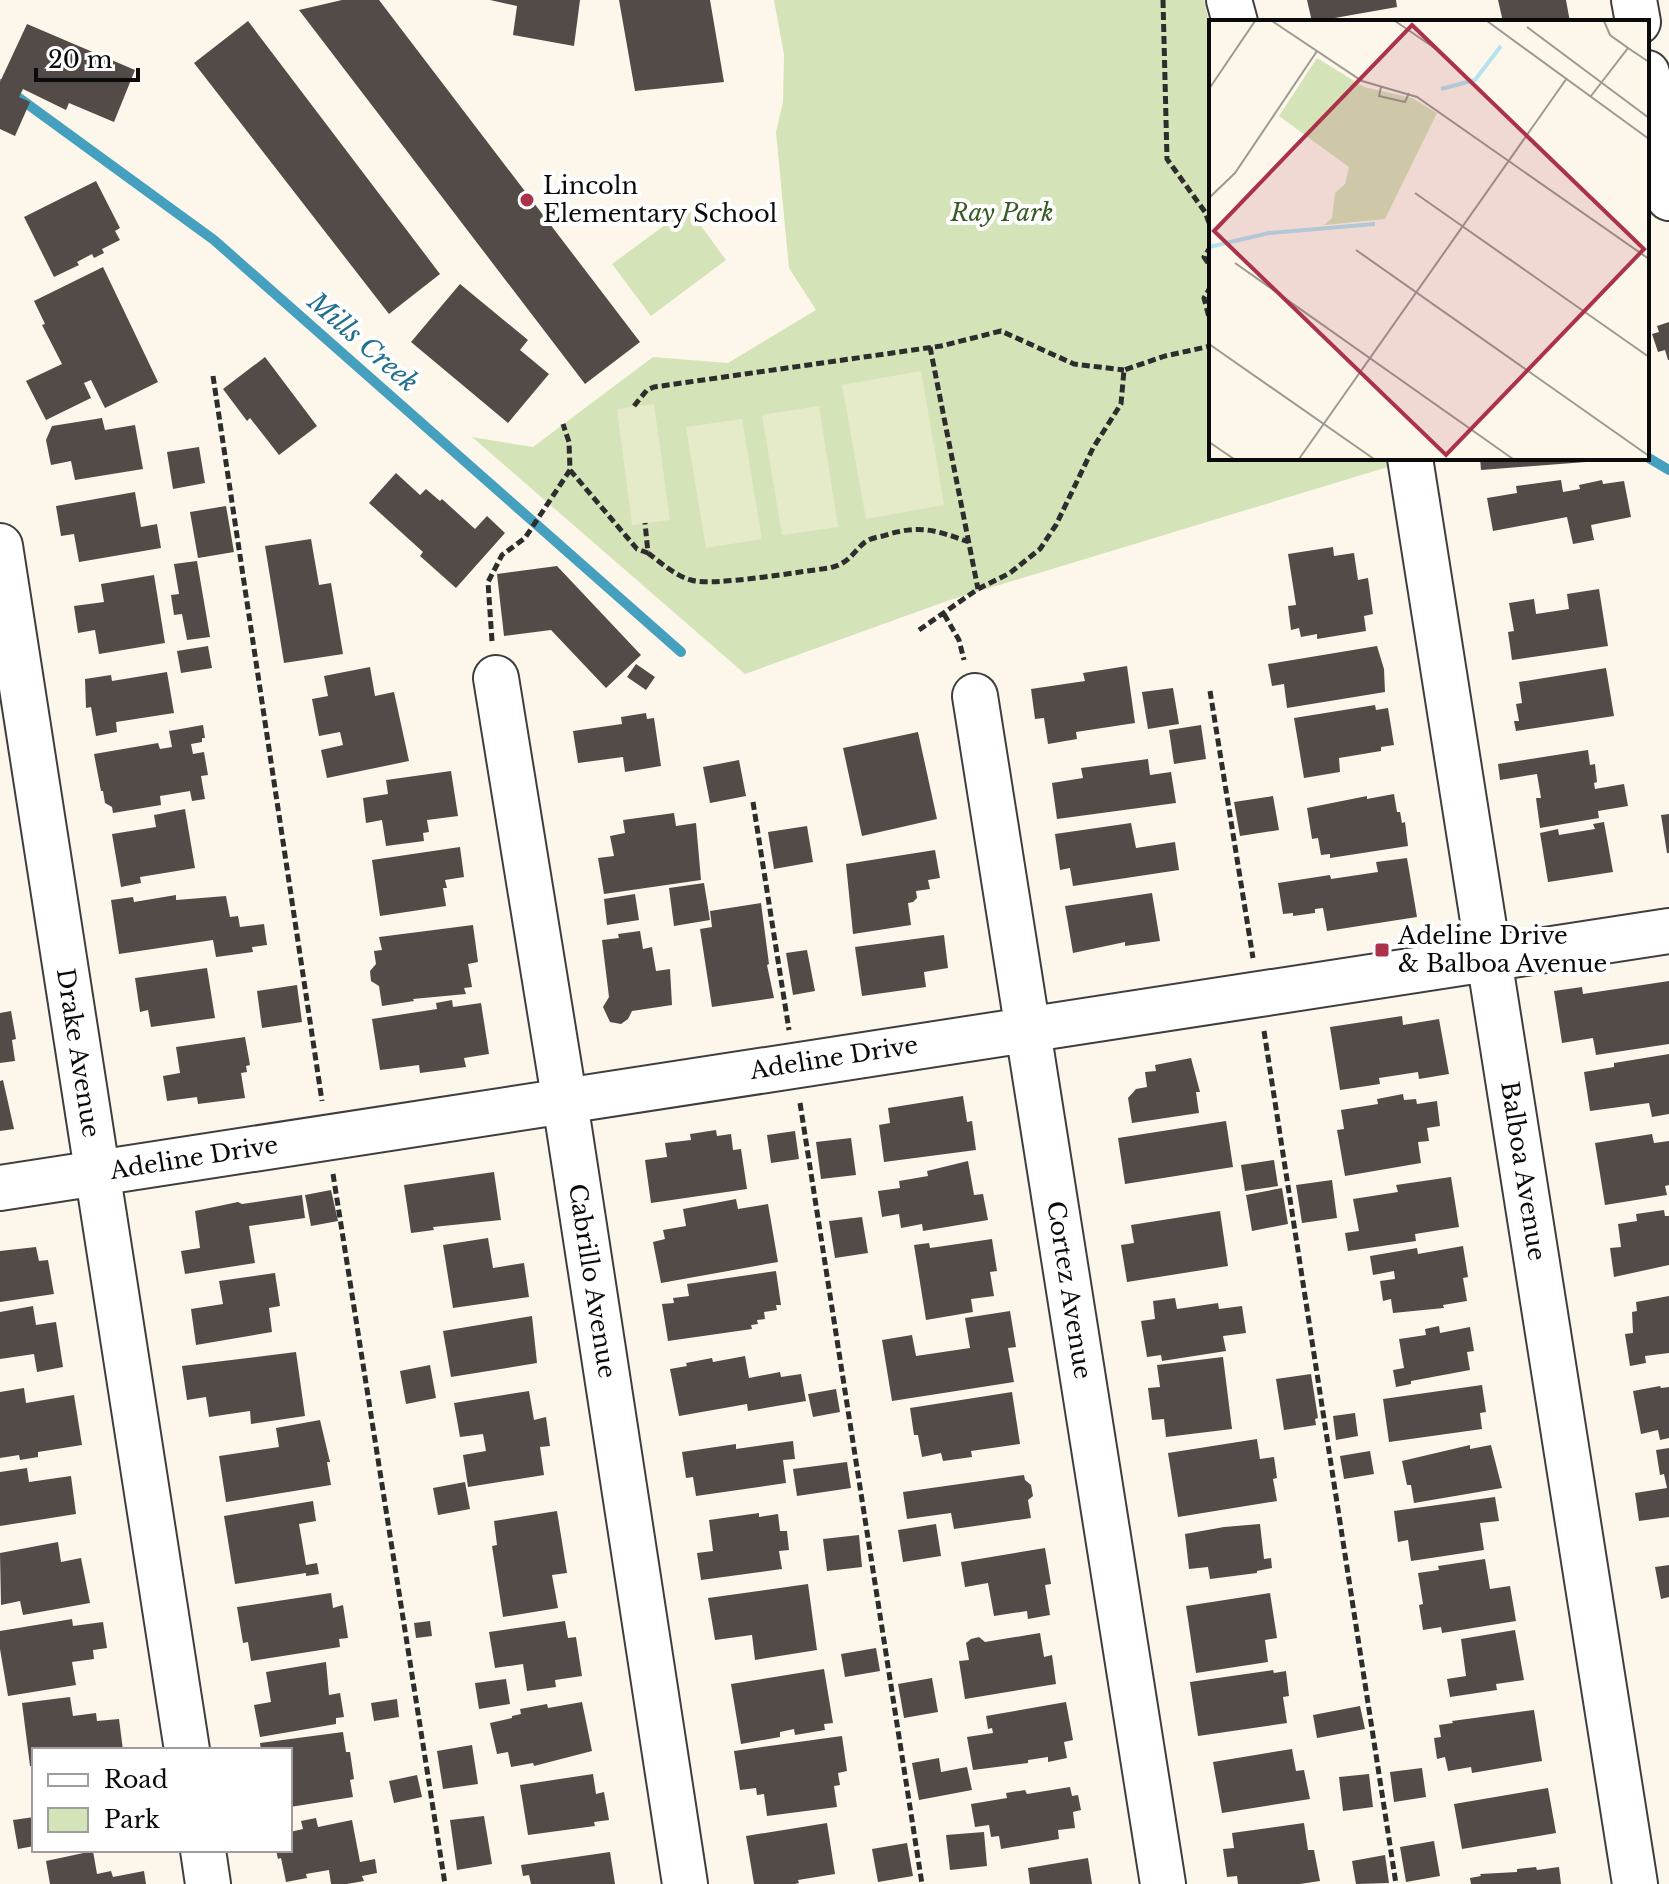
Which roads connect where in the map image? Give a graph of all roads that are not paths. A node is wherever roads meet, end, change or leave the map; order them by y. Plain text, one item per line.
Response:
1 (1229, 0) edge
2 (1634, 0) edge
3 (1234, 20) edge
4 (1638, 20) edge
5 (1649, 84) edge
6 (1669, 198) edge
7 (1410, 460) edge
8 (0, 546) edge
9 (496, 678) road end
10 (975, 696) road end
11 (1669, 931) edge
12 (1490, 958) junction
13 (1028, 1029) junction
14 (564, 1100) junction
15 (97, 1173) junction
16 (0, 1188) edge
17 (187, 1748) edge
18 (203, 1852) edge
19 (208, 1884) edge
20 (685, 1884) edge
21 (1163, 1884) edge
22 (1635, 1884) edge

1 - 3 street
2 - 4 street
5 - 6 street
7 - 12 street, Balboa Avenue
8 - 15 street, Drake Avenue
9 - 14 street, Cabrillo Avenue
10 - 13 street, Cortez Avenue
11 - 12 street, Adeline Drive
12 - 13 street, Adeline Drive
12 - 22 street, Balboa Avenue
13 - 14 street, Adeline Drive
13 - 21 street, Cortez Avenue
14 - 15 street, Adeline Drive
14 - 20 street, Cabrillo Avenue
15 - 16 street, Adeline Drive
15 - 17 street, Drake Avenue
18 - 19 street

